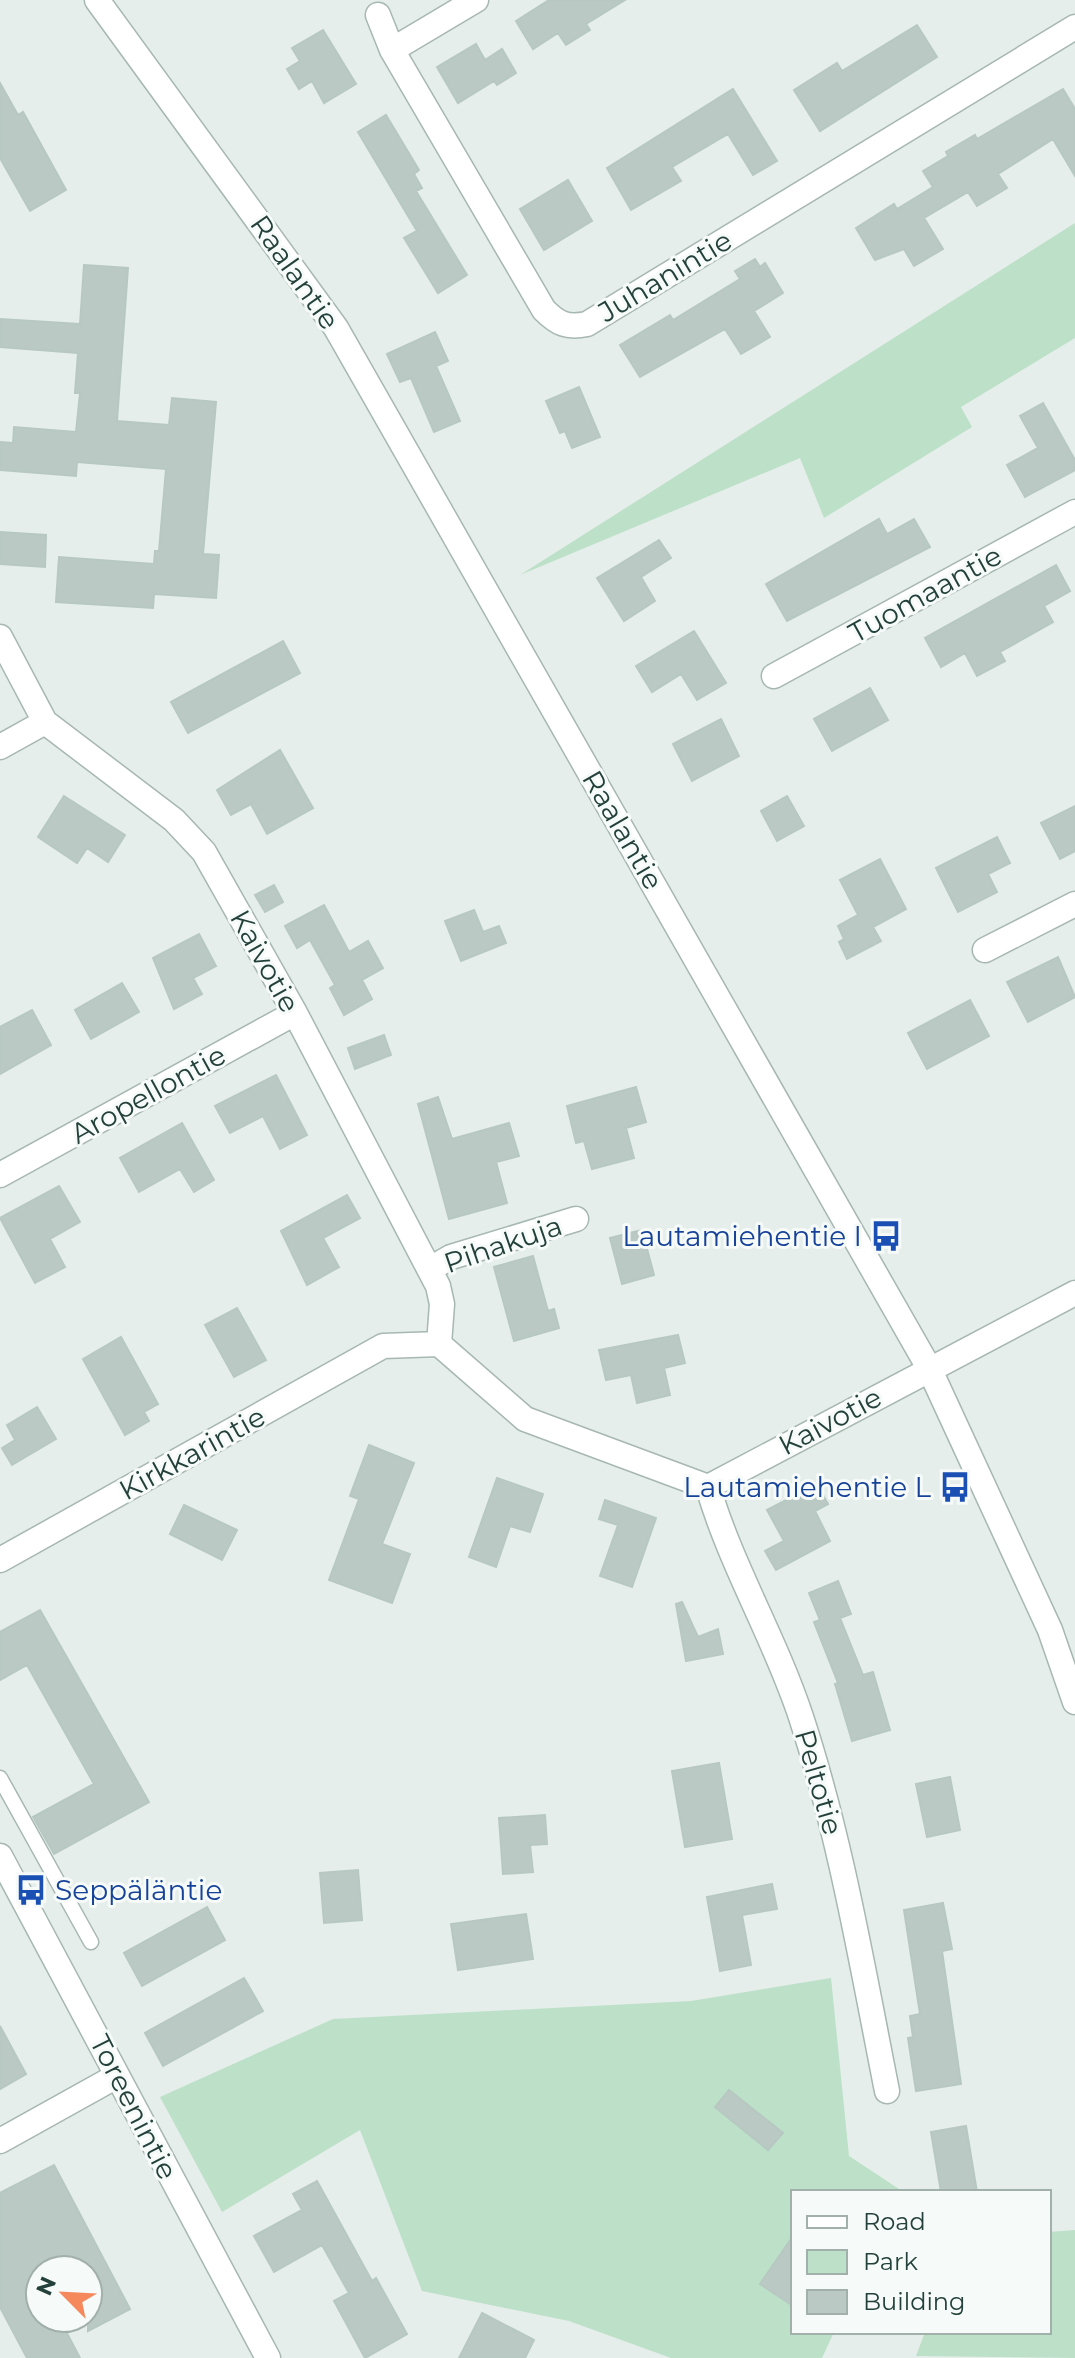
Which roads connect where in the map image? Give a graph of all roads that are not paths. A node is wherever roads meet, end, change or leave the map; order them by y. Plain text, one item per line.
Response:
1 (97, 0) edge
2 (476, 0) edge
3 (378, 15) dead end
4 (1075, 27) edge
5 (392, 50) junction
6 (1075, 512) edge
7 (0, 637) edge
8 (774, 676) dead end
9 (45, 722) junction
10 (0, 747) edge
11 (1075, 904) edge
12 (985, 950) dead end
13 (295, 1013) junction
14 (0, 1175) edge
15 (576, 1219) dead end
16 (430, 1269) junction
17 (1075, 1293) edge
18 (439, 1344) junction
19 (929, 1368) junction
20 (708, 1487) junction
21 (0, 1560) edge
22 (1075, 1702) edge
23 (0, 1778) edge
24 (0, 1856) edge
25 (91, 1942) dead end
26 (115, 2077) junction
27 (887, 2091) dead end
28 (0, 2141) edge
29 (268, 2358) edge

1 - 19 street, Raalantie
2 - 5 street
3 - 5 street, Juhanintie
4 - 5 street, Juhanintie
6 - 8 street, Tuomaantie
7 - 9 street, Kaivotie
9 - 10 street
9 - 13 street, Kaivotie
11 - 12 street
13 - 14 street, Aropellontie
13 - 16 street, Kaivotie
15 - 16 street, Pihakuja
16 - 18 street, Kaivotie
17 - 19 street, Kaivotie
18 - 20 street
18 - 21 street, Kirkkarintie
19 - 20 street, Kaivotie
19 - 22 street, Raalantie
20 - 27 street, Peltotie
23 - 25 lane
24 - 26 street, Toreenintie
26 - 28 street
26 - 29 street, Toreenintie

